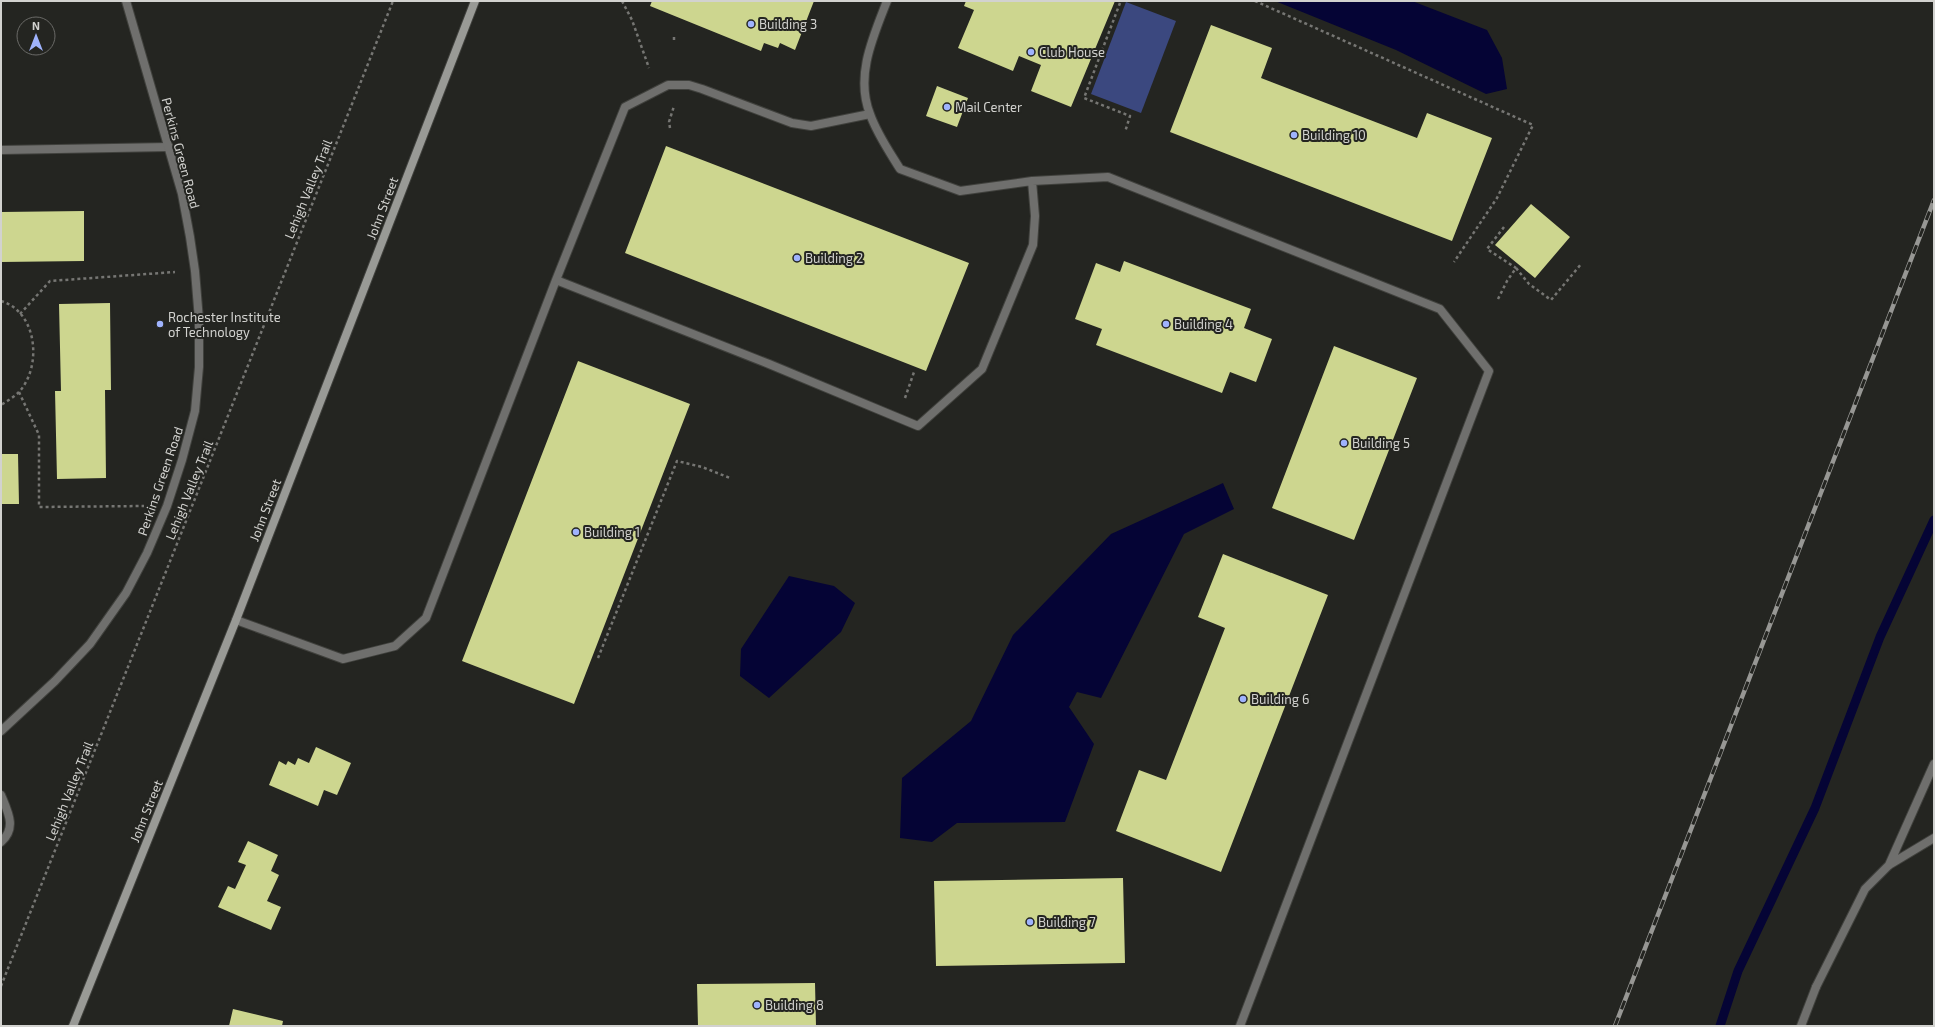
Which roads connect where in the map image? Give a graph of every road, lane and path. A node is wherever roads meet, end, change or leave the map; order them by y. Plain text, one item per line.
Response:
1 (126, 1) edge
2 (393, 1) edge
3 (475, 1) edge
4 (622, 1) edge
5 (887, 1) edge
6 (1255, 1) edge
7 (1120, 3) dead end
8 (649, 68) dead end
9 (674, 105) dead end
10 (870, 114) junction
11 (670, 128) dead end
12 (1125, 132) dead end
13 (169, 147) junction
14 (1, 150) edge
15 (1032, 181) junction
16 (1504, 227) dead end
17 (1454, 262) dead end
18 (1582, 263) dead end
19 (1516, 268) junction
20 (195, 270) junction
21 (556, 280) junction
22 (1498, 299) dead end
23 (1, 300) edge
24 (20, 314) junction
25 (914, 372) dead end
26 (19, 392) junction
27 (1, 405) edge
28 (898, 418) junction
29 (730, 478) dead end
30 (167, 506) junction
31 (236, 620) junction
32 (598, 658) dead end
33 (1, 731) edge
34 (1934, 764) edge
35 (1, 795) edge
36 (1934, 838) edge
37 (1, 842) edge
38 (1889, 866) junction
39 (1, 986) edge
40 (73, 1026) edge
41 (1240, 1026) edge
42 (1800, 1026) edge

1 - 13 street, Perkins Green Road
2 - 39 path, Lehigh Valley Trail
3 - 31 street, John Street
4 - 8 path
5 - 10 street
6 - 17 path
7 - 12 path
9 - 11 path
10 - 15 street
10 - 21 street
13 - 14 street
13 - 20 street, Perkins Green Road
15 - 28 street
15 - 41 street
16 - 19 path
18 - 19 path
19 - 22 path
20 - 24 path
20 - 30 street, Perkins Green Road
21 - 28 street
21 - 31 street
23 - 24 path
24 - 26 path
25 - 28 path
26 - 27 path
26 - 30 path
29 - 32 path
30 - 33 street, Perkins Green Road
31 - 40 street, John Street
34 - 38 street
35 - 37 street
36 - 38 street
38 - 42 street

